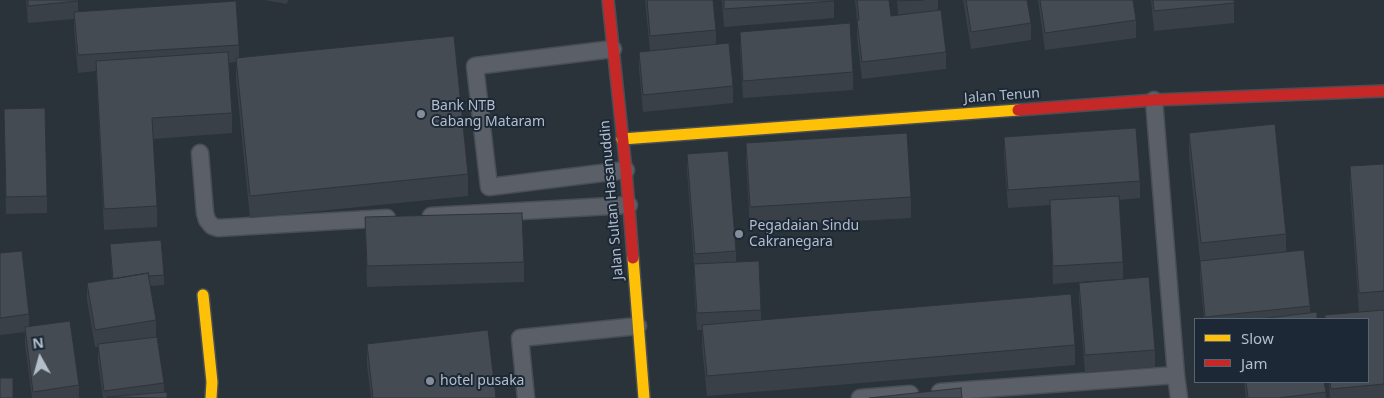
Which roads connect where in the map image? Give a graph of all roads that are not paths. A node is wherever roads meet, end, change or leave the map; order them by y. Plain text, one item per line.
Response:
1 (608, 0) edge
2 (613, 49) junction
3 (1384, 91) edge
4 (1154, 100) junction
5 (622, 139) junction
6 (200, 153) dead end
7 (626, 170) junction
8 (629, 205) junction
9 (203, 295) dead end
10 (638, 326) junction
11 (1176, 375) junction
12 (211, 398) edge
13 (526, 398) edge
14 (644, 398) edge
15 (860, 398) edge
16 (1180, 398) edge

1 - 2 street, Jalan Sultan Hasanuddin
2 - 5 street, Jalan Sultan Hasanuddin
2 - 7 lane
3 - 4 street, Jalan Tenun
4 - 5 street, Jalan Tenun
4 - 11 lane
5 - 7 street, Jalan Sultan Hasanuddin
6 - 8 lane
7 - 8 street, Jalan Sultan Hasanuddin
8 - 10 street, Jalan Sultan Hasanuddin
9 - 12 street
10 - 13 lane
10 - 14 street, Jalan Sultan Hasanuddin
11 - 15 lane
11 - 16 lane

